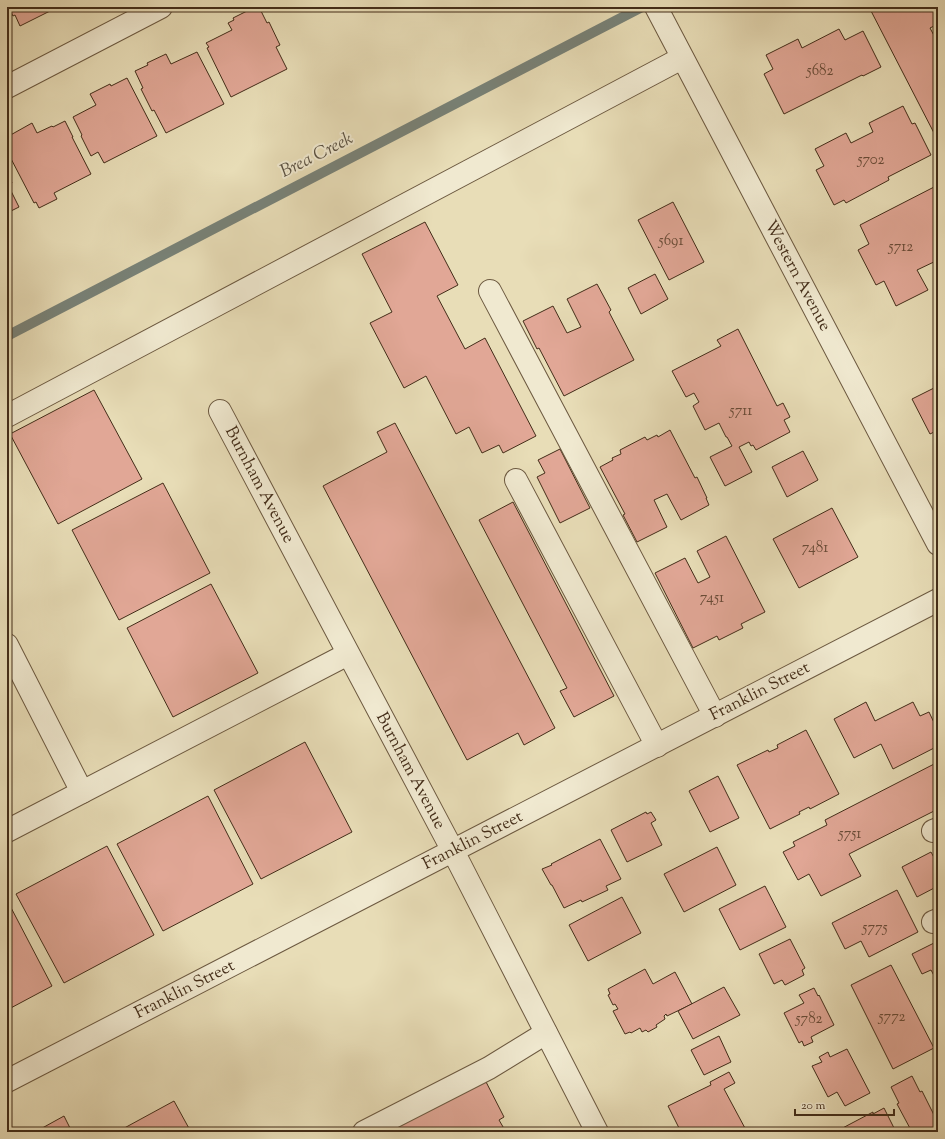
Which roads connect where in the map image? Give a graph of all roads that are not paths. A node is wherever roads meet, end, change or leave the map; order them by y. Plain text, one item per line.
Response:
1 (161, 7) edge
2 (656, 7) edge
3 (682, 58) junction
4 (7, 87) edge
5 (490, 291) dead end
6 (220, 411) dead end
7 (7, 416) edge
8 (516, 480) dead end
9 (938, 544) edge
10 (938, 600) edge
11 (7, 645) edge
12 (348, 654) junction
13 (715, 716) junction
14 (656, 746) junction
15 (82, 792) junction
16 (7, 831) edge
17 (453, 851) junction
18 (546, 1033) junction
19 (7, 1081) edge
20 (364, 1132) edge
21 (597, 1132) edge

1 - 4 street
2 - 3 street, Western Avenue
3 - 7 street
3 - 9 street, Western Avenue
5 - 13 street
6 - 12 street, Burnham Avenue
8 - 14 street
10 - 13 street, Franklin Street
11 - 15 street
12 - 15 street
12 - 17 street, Burnham Avenue
13 - 14 street, Franklin Street
14 - 17 street, Franklin Street
15 - 16 street
17 - 18 street, Burnham Avenue
17 - 19 street, Franklin Street
18 - 20 street
18 - 21 street, Burnham Avenue

